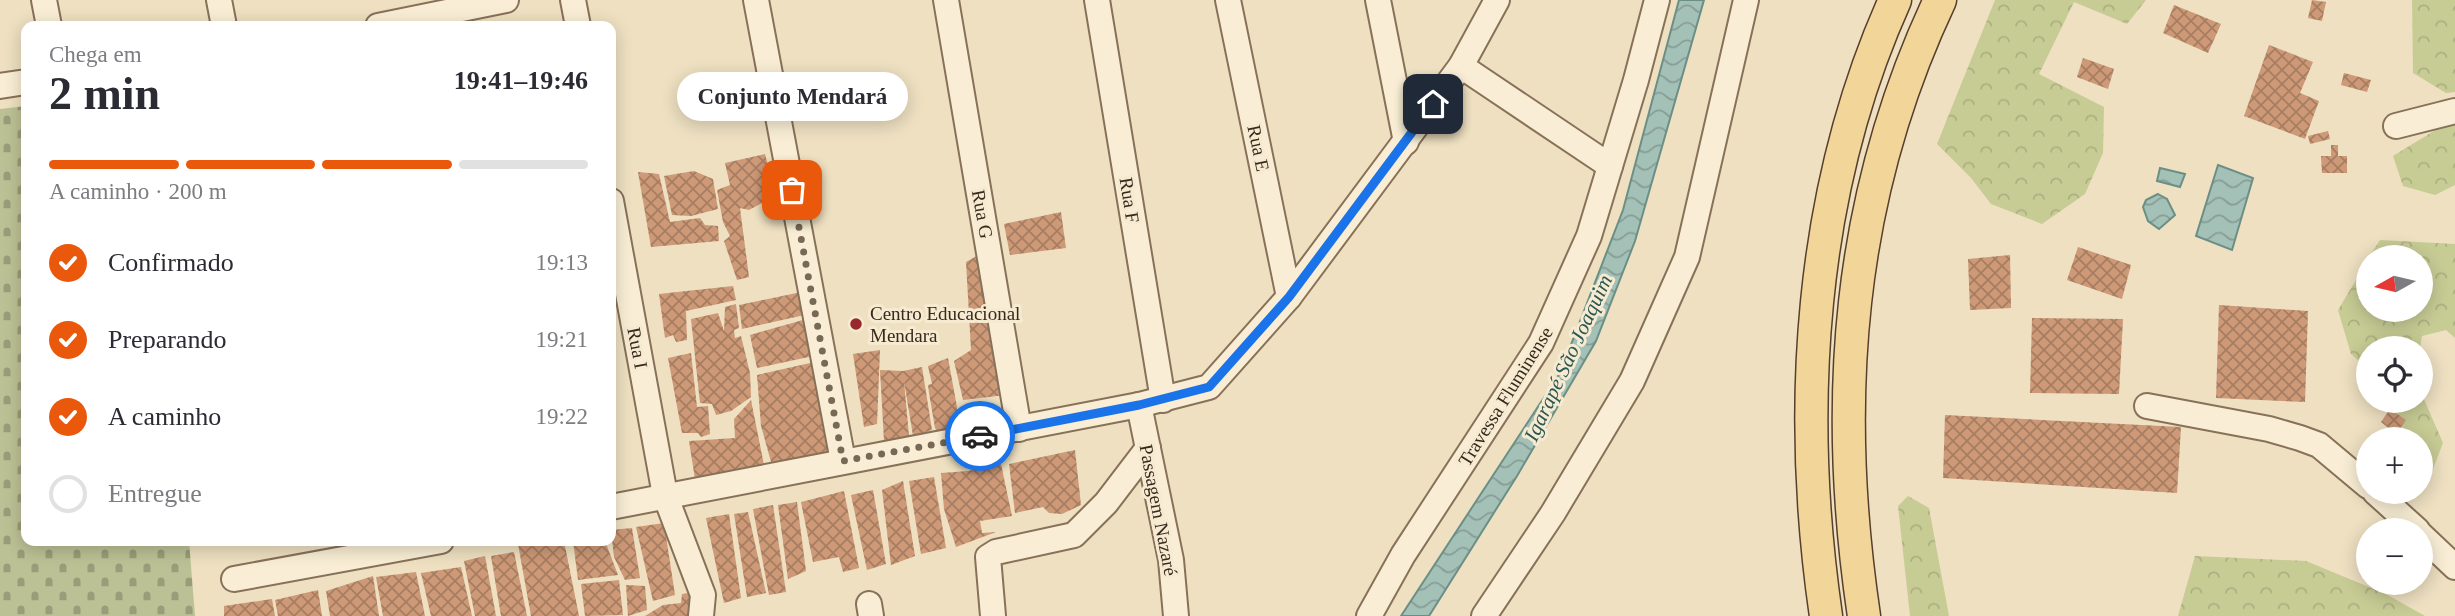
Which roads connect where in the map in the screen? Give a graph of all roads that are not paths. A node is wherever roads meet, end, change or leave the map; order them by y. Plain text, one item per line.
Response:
1 (44, 0) edge
2 (219, 0) edge
3 (506, 0) edge
4 (573, 0) edge
5 (756, 0) edge
6 (946, 0) edge
7 (1097, 0) edge
8 (1228, 0) edge
9 (1378, 0) edge
10 (1497, 0) edge
11 (1657, 0) edge
12 (1746, 0) edge
13 (1895, 0) edge
14 (1940, 0) edge
15 (395, 19) edge
16 (48, 21) edge
17 (223, 21) edge
18 (577, 21) edge
19 (1461, 66) junction
20 (21, 83) edge
21 (0, 86) edge
22 (2455, 111) edge
23 (2396, 126) dead end
24 (1406, 142) junction
25 (1610, 166) junction
26 (616, 228) edge
27 (1289, 297) junction
28 (1163, 400) junction
29 (1139, 405) junction
30 (2147, 406) dead end
31 (1019, 429) junction
32 (1148, 448) junction
33 (843, 461) junction
34 (2356, 476) edge
35 (665, 495) junction
36 (1173, 497) dead end
37 (2388, 504) edge
38 (616, 506) edge
39 (2403, 518) edge
40 (386, 546) edge
41 (2433, 546) edge
42 (320, 552) edge
43 (2455, 567) edge
44 (234, 579) dead end
45 (701, 616) edge
46 (993, 616) edge
47 (1176, 616) edge
48 (1370, 616) edge
49 (1484, 616) edge
50 (1826, 616) edge
51 (1864, 616) edge

1 - 16 street
2 - 17 street
3 - 15 street
4 - 18 street
5 - 33 street
6 - 31 street, Rua G
7 - 28 street, Rua F
8 - 27 street, Rua E
9 - 24 street
10 - 19 street
11 - 25 street, Travessa Fluminense
12 - 49 street
13 - 50 main road
14 - 51 main road
19 - 24 street
19 - 25 street
20 - 21 street
22 - 23 street
24 - 27 street
25 - 48 street, Travessa Fluminense
26 - 35 street, Rua I
27 - 28 street
28 - 29 street
29 - 31 street
29 - 32 street, Passagem Nazaré
29 - 36 street
30 - 34 street
31 - 33 street
32 - 46 street
32 - 47 street, Passagem Nazaré
33 - 35 street
35 - 38 street
35 - 45 street, Rua I
37 - 39 street
40 - 42 street
41 - 43 street
42 - 44 street

